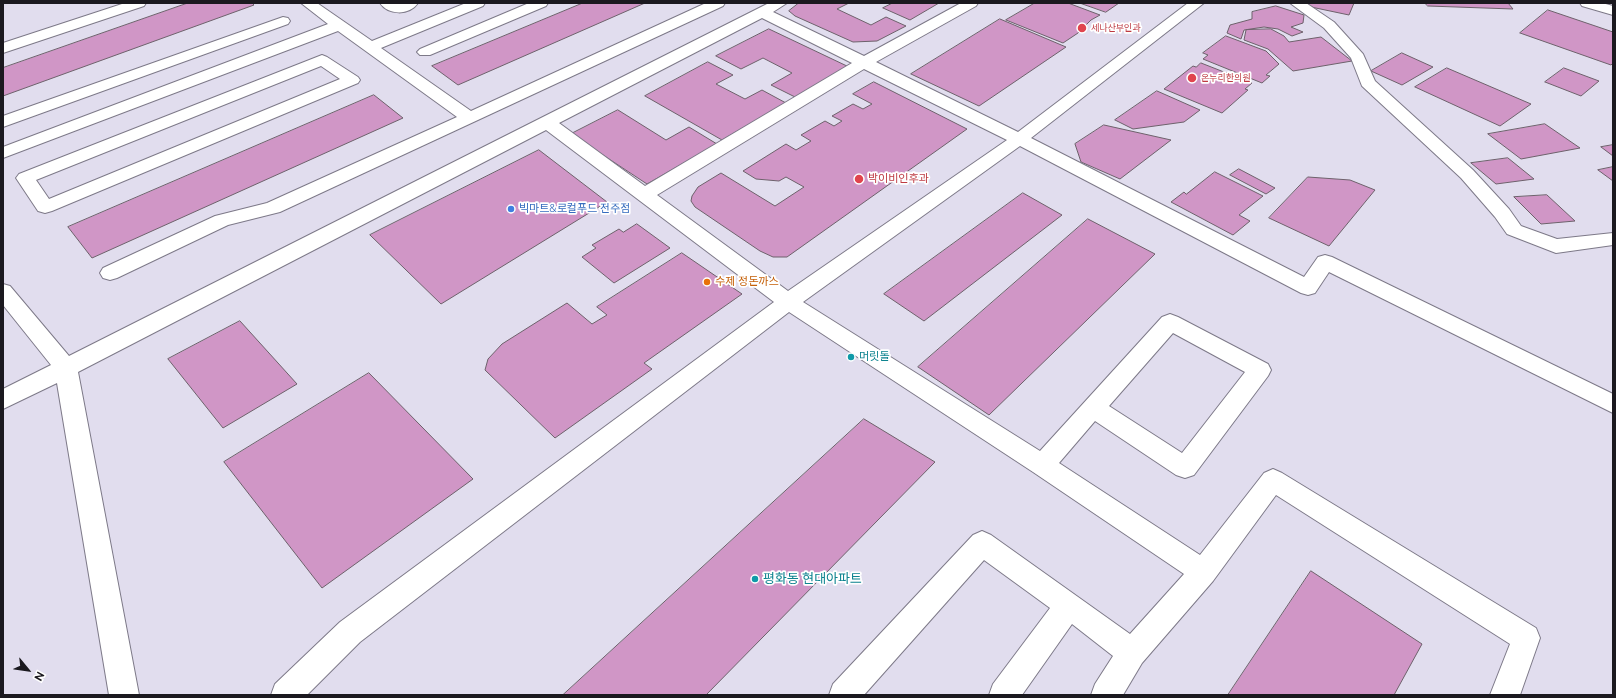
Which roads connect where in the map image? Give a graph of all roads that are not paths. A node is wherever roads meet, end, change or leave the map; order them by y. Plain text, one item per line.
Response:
1 (139, 3) edge
2 (334, 3) edge
3 (387, 3) edge
4 (411, 3) edge
5 (478, 3) edge
6 (541, 3) edge
7 (718, 3) edge
8 (780, 3) edge
9 (970, 3) edge
10 (1197, 3) edge
11 (1297, 3) edge
12 (1587, 3) edge
13 (312, 6) edge
14 (1613, 11) edge
15 (761, 12) junction
16 (283, 21) dead end
17 (340, 26) junction
18 (370, 47) junction
19 (3, 48) edge
20 (425, 52) dead end
21 (865, 62) junction
22 (137, 74) junction
23 (157, 94) junction
24 (180, 117) junction
25 (469, 117) junction
26 (3, 122) edge
27 (548, 123) junction
28 (1019, 139) junction
29 (3, 153) edge
30 (644, 195) junction
31 (1613, 239) edge
32 (110, 273) dead end
33 (1348, 274) dead end
34 (3, 291) edge
35 (788, 302) junction
36 (66, 368) junction
37 (3, 400) edge
38 (1613, 404) edge
39 (1093, 408) junction
40 (1042, 464) junction
41 (1203, 572) junction
42 (1069, 605) junction
43 (1132, 653) junction
44 (124, 695) edge
45 (286, 695) edge
46 (844, 695) edge
47 (1004, 695) edge
48 (1106, 695) edge
49 (1505, 695) edge

1 - 19 street
2 - 13 street
3 - 4 street
5 - 18 street
6 - 20 street
7 - 25 street
8 - 15 street
9 - 21 street
10 - 28 street
11 - 31 street
12 - 14 street
13 - 17 street
15 - 21 street
15 - 27 street
16 - 22 street
17 - 18 street
17 - 23 street
18 - 25 street
21 - 28 street
21 - 30 street
22 - 23 street
22 - 26 street
23 - 24 street
23 - 29 street
24 - 24 street
25 - 32 street
27 - 30 street
27 - 36 street
28 - 35 street
28 - 38 street
30 - 35 street
33 - 38 street
34 - 36 street
35 - 40 street
35 - 45 street
36 - 37 street
36 - 44 street
39 - 39 street
39 - 40 street
40 - 41 street
41 - 43 street
41 - 49 street
42 - 43 street
42 - 46 street
42 - 47 street
43 - 48 street

